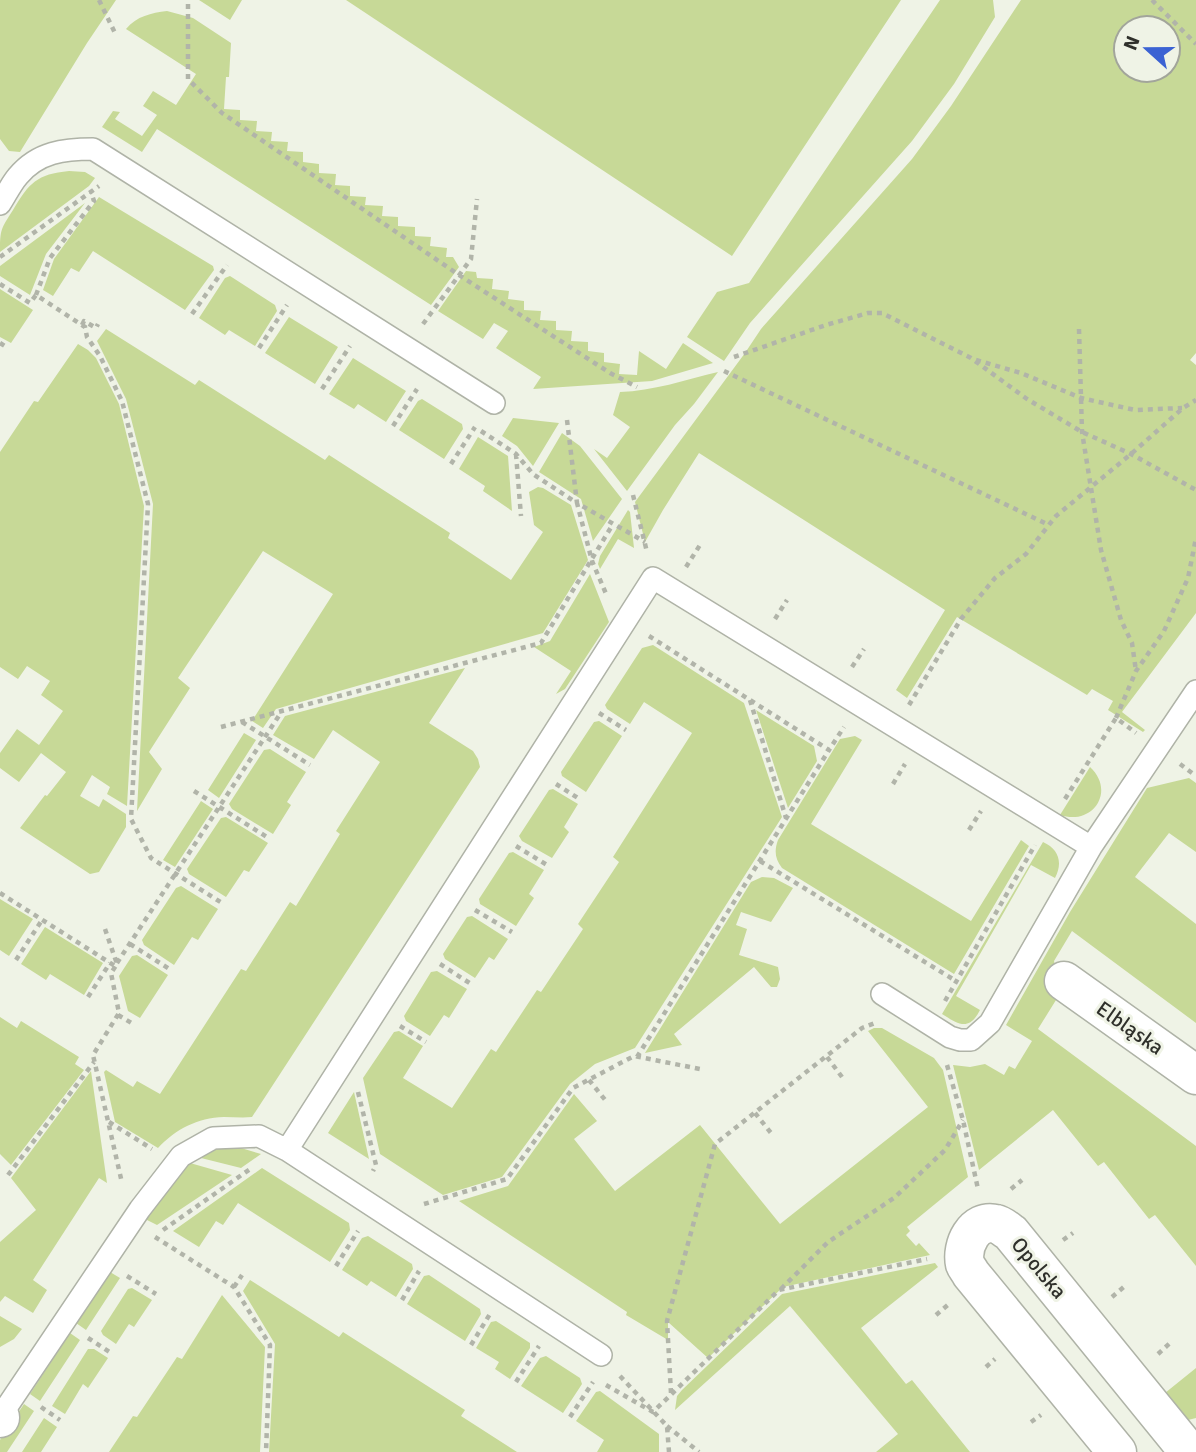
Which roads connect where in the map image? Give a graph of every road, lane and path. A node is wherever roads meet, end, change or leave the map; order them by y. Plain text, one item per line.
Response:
1 (99, 0) edge
2 (1152, 0) edge
3 (188, 5) dead end
4 (115, 33) dead end
5 (1196, 44) edge
6 (103, 183) dead end
7 (91, 192) junction
8 (477, 199) dead end
9 (0, 204) edge
10 (0, 257) edge
11 (237, 271) dead end
12 (460, 275) junction
13 (0, 284) edge
14 (36, 295) junction
15 (278, 298) dead end
16 (288, 304) junction
17 (298, 311) dead end
18 (192, 314) dead end
19 (98, 324) dead end
20 (82, 325) junction
21 (1079, 330) dead end
22 (340, 338) dead end
23 (0, 343) edge
24 (406, 347) junction
25 (8, 348) dead end
26 (259, 348) dead end
27 (734, 357) dead end
28 (971, 358) junction
29 (724, 371) dead end
30 (637, 387) dead end
31 (322, 389) dead end
32 (426, 395) dead end
33 (1081, 398) junction
34 (1196, 400) edge
35 (494, 403) dead end
36 (1183, 408) junction
37 (567, 420) dead end
38 (466, 421) dead end
39 (393, 426) dead end
40 (475, 427) junction
41 (1082, 432) junction
42 (516, 454) junction
43 (1131, 454) junction
44 (451, 464) dead end
45 (1091, 488) junction
46 (1196, 490) edge
47 (633, 495) dead end
48 (577, 503) junction
49 (521, 516) dead end
50 (613, 524) junction
51 (1049, 525) junction
52 (1196, 538) edge
53 (645, 542) junction
54 (700, 545) dead end
55 (592, 561) junction
56 (682, 574) dead end
57 (653, 578) junction
58 (787, 600) dead end
59 (626, 621) junction
60 (769, 628) dead end
61 (864, 649) dead end
62 (1136, 671) junction
63 (846, 677) dead end
64 (1196, 691) edge
65 (750, 700) junction
66 (595, 710) dead end
67 (282, 711) junction
68 (1116, 718) junction
69 (241, 722) junction
70 (221, 727) dead end
71 (895, 727) junction
72 (626, 730) dead end
73 (855, 732) dead end
74 (265, 737) junction
75 (1158, 748) junction
76 (829, 750) junction
77 (895, 757) dead end
78 (310, 765) dead end
79 (549, 780) dead end
80 (892, 784) dead end
81 (194, 790) dead end
82 (581, 800) dead end
83 (971, 804) dead end
84 (219, 807) junction
85 (786, 818) junction
86 (1050, 822) junction
87 (970, 830) dead end
88 (1025, 838) dead end
89 (270, 839) dead end
90 (509, 842) dead end
91 (1091, 847) junction
92 (760, 861) junction
93 (547, 865) dead end
94 (176, 874) junction
95 (0, 893) edge
96 (222, 903) dead end
97 (468, 906) dead end
98 (42, 920) junction
99 (105, 929) dead end
100 (512, 932) dead end
101 (130, 944) junction
102 (16, 960) dead end
103 (433, 960) dead end
104 (114, 964) junction
105 (171, 970) dead end
106 (956, 981) junction
107 (1064, 981) dead end
108 (471, 984) dead end
109 (882, 994) dead end
110 (88, 997) dead end
111 (118, 1015) junction
112 (394, 1021) dead end
113 (883, 1021) dead end
114 (930, 1024) junction
115 (135, 1025) dead end
116 (950, 1037) junction
117 (426, 1042) dead end
118 (637, 1057) junction
119 (827, 1057) junction
120 (94, 1062) junction
121 (700, 1069) dead end
122 (1196, 1075) edge
123 (842, 1077) dead end
124 (590, 1080) junction
125 (355, 1081) dead end
126 (606, 1101) dead end
127 (755, 1113) junction
128 (963, 1119) junction
129 (771, 1133) dead end
130 (287, 1150) junction
131 (262, 1160) dead end
132 (8, 1175) dead end
133 (357, 1196) junction
134 (386, 1215) junction
135 (139, 1226) junction
136 (154, 1236) junction
137 (976, 1237) junction
138 (148, 1246) dead end
139 (423, 1265) dead end
140 (336, 1266) dead end
141 (122, 1272) dead end
142 (242, 1275) dead end
143 (128, 1276) junction
144 (122, 1287) dead end
145 (234, 1287) junction
146 (779, 1290) junction
147 (156, 1294) dead end
148 (402, 1300) dead end
149 (492, 1310) dead end
150 (95, 1328) dead end
151 (83, 1335) dead end
152 (89, 1338) junction
153 (542, 1343) dead end
154 (471, 1345) dead end
155 (111, 1353) dead end
156 (601, 1355) joint
157 (516, 1382) dead end
158 (671, 1394) junction
159 (38, 1405) dead end
160 (653, 1412) junction
161 (0, 1417) edge
162 (570, 1418) dead end
163 (60, 1420) dead end
164 (667, 1426) junction
165 (266, 1452) edge
166 (669, 1452) edge
167 (699, 1452) edge
168 (1117, 1452) edge
169 (1189, 1452) edge

1 - 4 path
2 - 5 path
3 - 12 path
6 - 7 path
7 - 10 path
7 - 14 path
8 - 12 path
9 - 24 lane
11 - 18 path
12 - 24 path
12 - 30 path
13 - 14 path
14 - 20 path
15 - 16 path
16 - 17 path
16 - 26 path
19 - 20 path
20 - 94 path
21 - 33 path
22 - 31 path
23 - 25 path
24 - 35 lane
27 - 28 path
28 - 33 path
28 - 41 path
29 - 51 path
32 - 39 path
33 - 36 path
33 - 41 path
34 - 36 path
36 - 43 path
37 - 48 path
38 - 40 path
40 - 42 path
40 - 44 path
41 - 43 path
41 - 45 path
42 - 48 path
42 - 49 path
43 - 45 path
43 - 46 path
45 - 51 path
45 - 62 path
47 - 53 path
48 - 50 path
48 - 55 path
50 - 53 path
50 - 55 path
51 - 71 path
52 - 62 path
53 - 57 path
54 - 56 path
55 - 59 path
55 - 67 path
57 - 59 lane
57 - 71 lane
58 - 60 path
59 - 65 path
59 - 130 lane
61 - 63 path
62 - 68 path
64 - 75 lane
65 - 76 path
65 - 85 path
66 - 72 path
67 - 69 path
67 - 74 path
68 - 75 path
68 - 86 path
69 - 70 path
69 - 74 path
71 - 86 lane
73 - 76 path
74 - 78 path
74 - 84 path
75 - 91 lane
76 - 85 path
77 - 80 path
79 - 82 path
81 - 84 path
83 - 87 path
84 - 89 path
84 - 94 path
85 - 92 path
86 - 91 lane
88 - 106 path
90 - 93 path
91 - 116 lane
92 - 106 path
92 - 118 path
94 - 96 path
94 - 101 path
95 - 98 path
97 - 100 path
98 - 102 path
98 - 104 path
99 - 104 path
101 - 104 path
101 - 105 path
103 - 108 path
104 - 110 path
104 - 111 path
106 - 114 path
107 - 122 street, Elbląska
109 - 114 lane
111 - 115 path
111 - 120 path
112 - 117 path
113 - 119 path
114 - 116 lane
116 - 128 path
118 - 121 path
118 - 124 path
119 - 123 path
119 - 127 path
120 - 132 path
120 - 135 path
124 - 126 path
124 - 134 path
125 - 133 path
127 - 129 path
127 - 158 path
128 - 137 path
128 - 146 path
130 - 133 lane
130 - 135 lane
131 - 136 path
133 - 134 lane
133 - 140 path
134 - 156 lane
135 - 136 path
135 - 161 lane
136 - 138 path
136 - 145 path
137 - 146 path
137 - 168 street
137 - 169 street, Opolska
139 - 148 path
141 - 143 path
142 - 145 path
143 - 144 path
143 - 147 path
145 - 165 path
146 - 158 path
149 - 154 path
150 - 152 path
151 - 152 path
152 - 155 path
153 - 157 path
156 - 160 path
158 - 160 path
159 - 163 path
160 - 162 path
160 - 164 path
164 - 166 path
164 - 167 path

